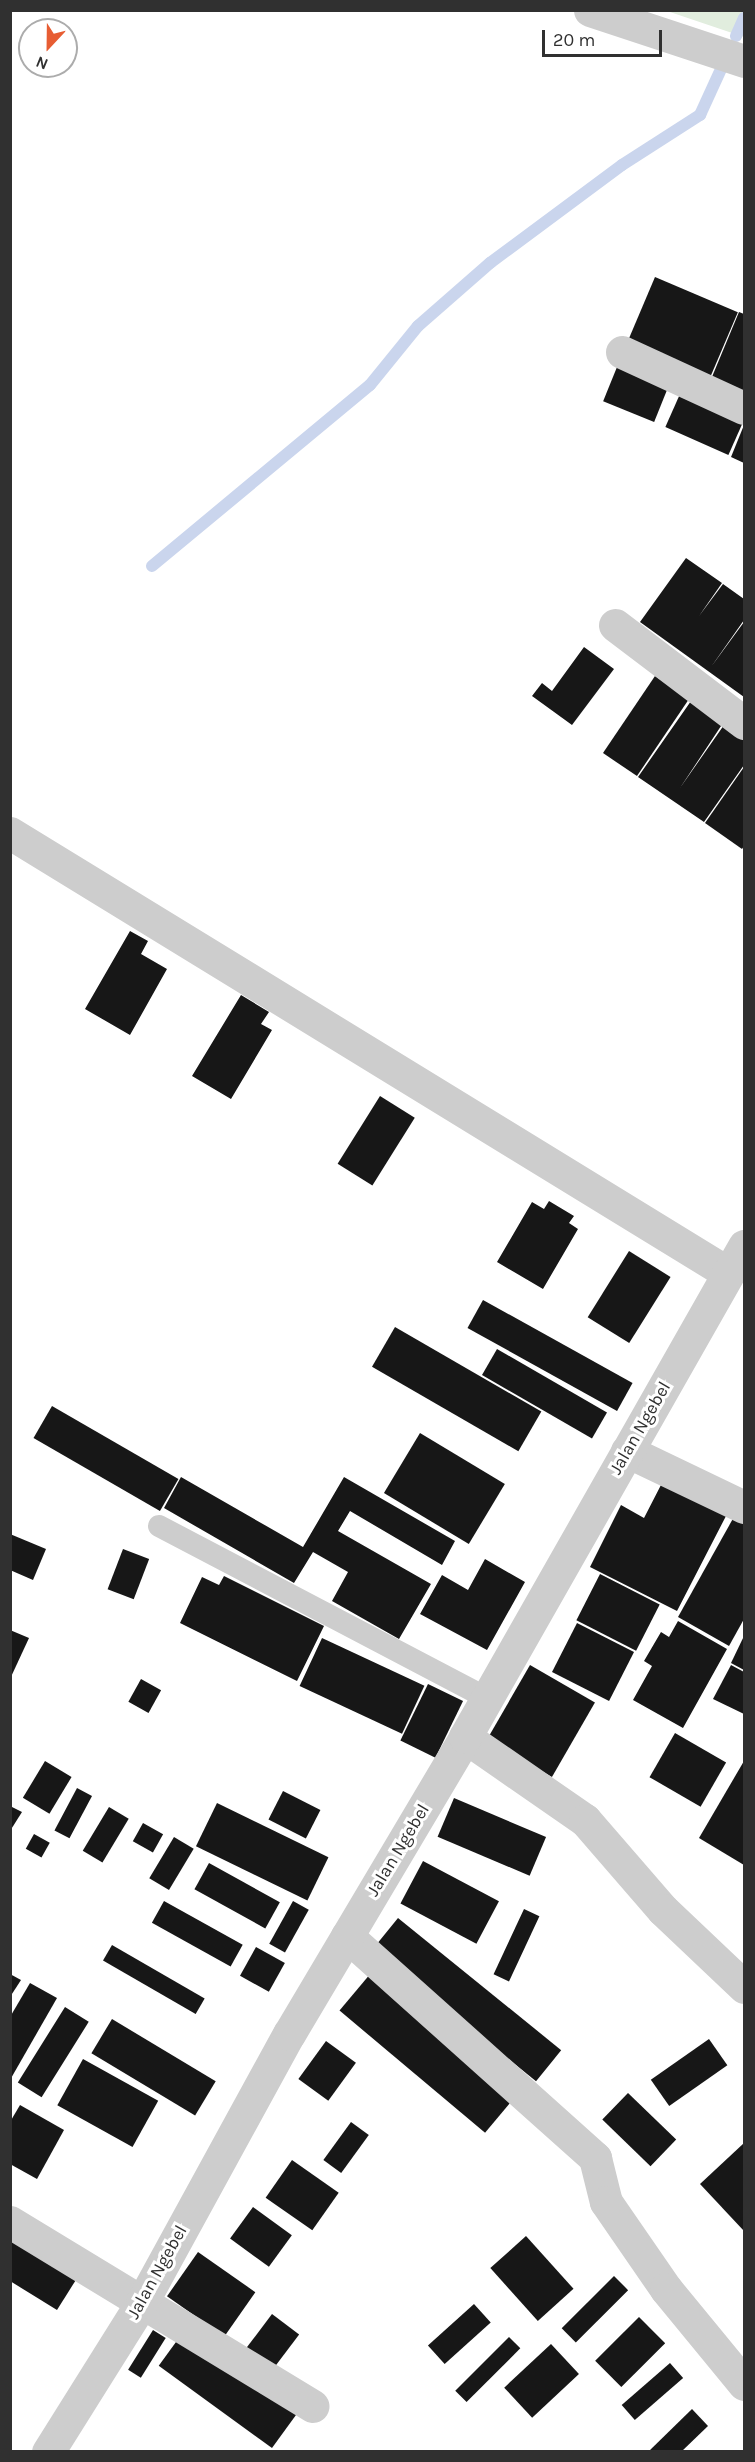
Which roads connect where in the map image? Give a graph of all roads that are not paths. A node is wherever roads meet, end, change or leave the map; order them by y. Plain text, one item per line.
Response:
1 (590, 10) edge
2 (744, 61) edge
3 (622, 352) dead end
4 (744, 408) edge
5 (615, 625) dead end
6 (744, 723) edge
7 (10, 833) edge
8 (744, 1246) edge
9 (728, 1273) junction
10 (627, 1451) junction
11 (744, 1507) edge
12 (159, 1526) dead end
13 (486, 1698) junction
14 (465, 1737) junction
15 (347, 1936) junction
16 (744, 1987) edge
17 (10, 2222) edge
18 (142, 2302) junction
19 (744, 2384) edge
20 (313, 2406) dead end
21 (48, 2451) edge

1 - 2 street
3 - 4 street
5 - 6 street
7 - 9 street
8 - 9 street, Jalan Ngebel
9 - 10 street, Jalan Ngebel
10 - 11 street
10 - 13 street, Jalan Ngebel
12 - 13 lane
13 - 14 street, Jalan Ngebel
14 - 15 street, Jalan Ngebel
14 - 16 street
15 - 18 street, Jalan Ngebel
15 - 19 street
17 - 18 street
18 - 20 street
18 - 21 street, Jalan Ngebel

